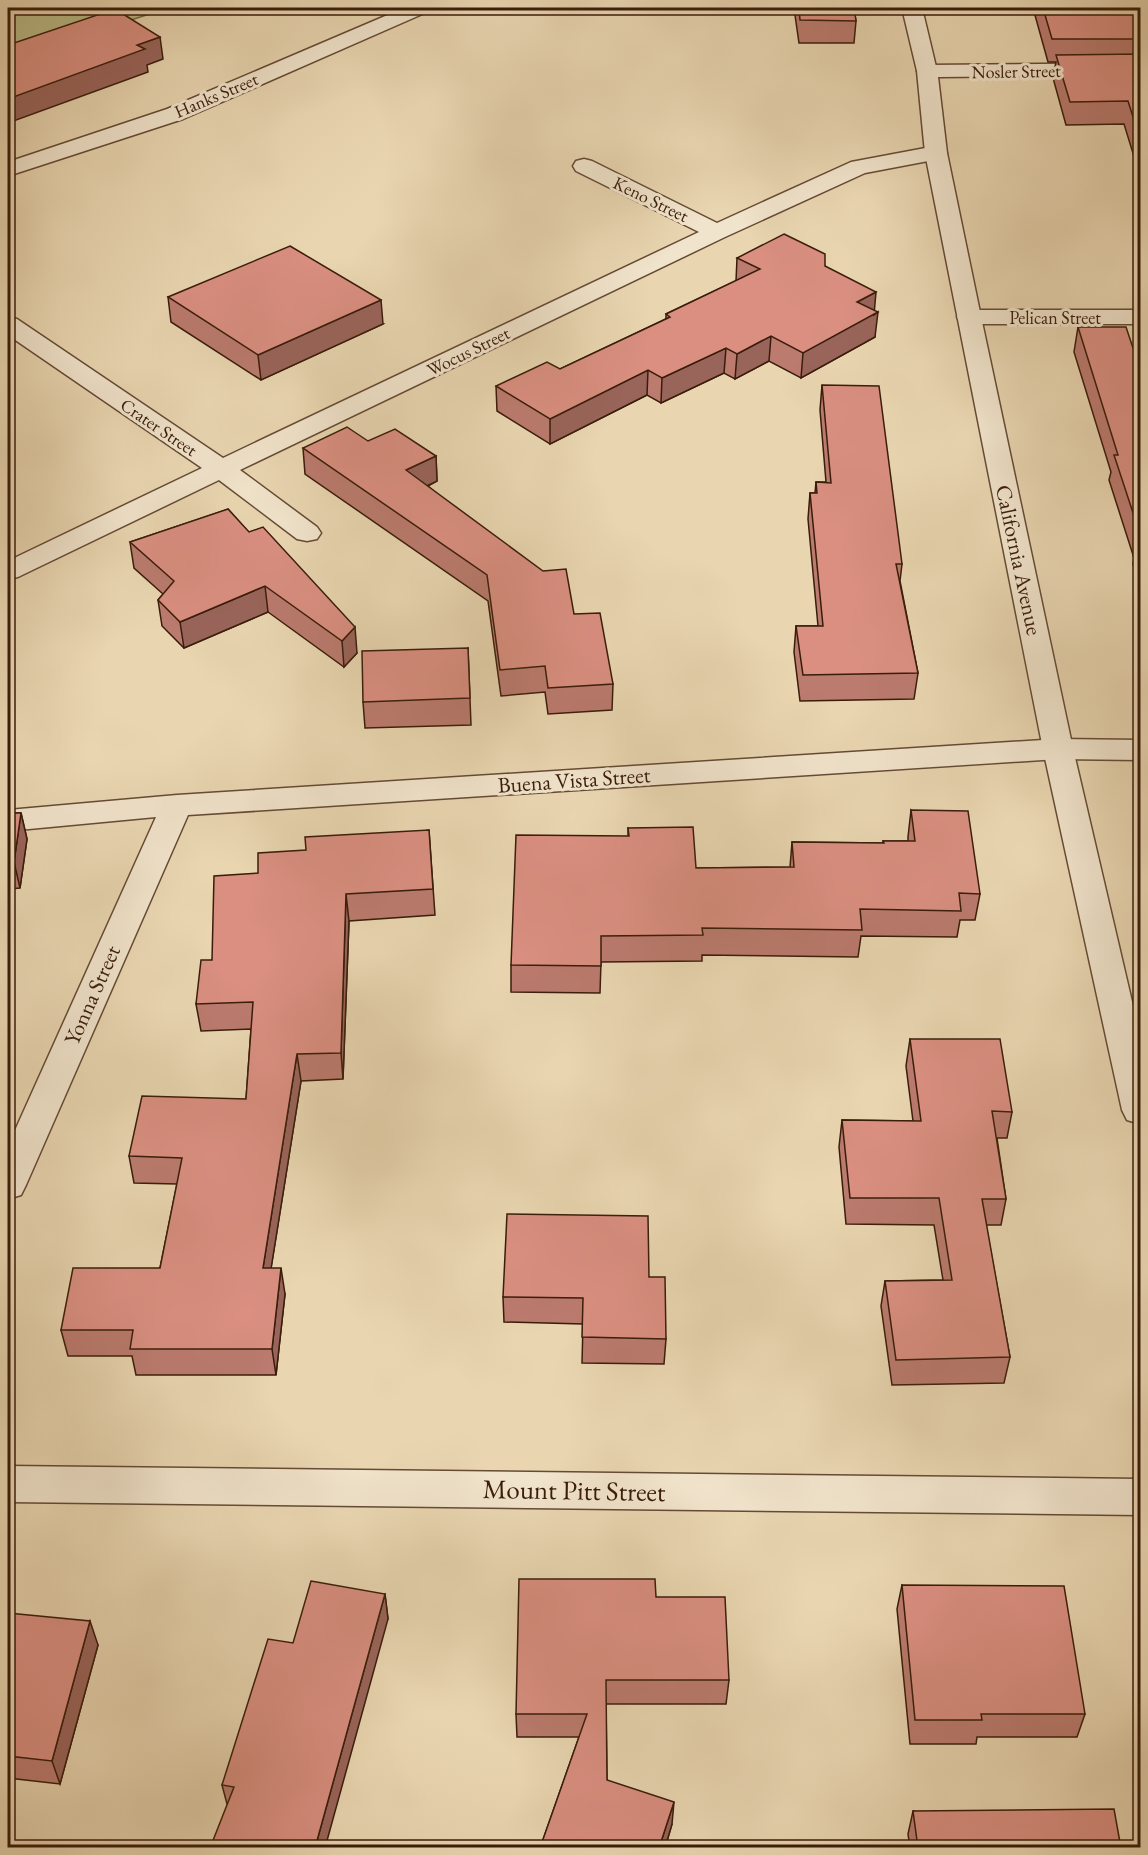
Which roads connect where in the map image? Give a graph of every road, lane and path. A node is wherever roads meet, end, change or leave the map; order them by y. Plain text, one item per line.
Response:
1 (420, 8) edge
2 (912, 8) edge
3 (1140, 69) edge
4 (927, 71) junction
5 (936, 153) junction
6 (584, 166) dead end
7 (8, 169) edge
8 (717, 232) junction
9 (969, 317) junction
10 (1140, 317) edge
11 (8, 324) edge
12 (221, 469) junction
13 (307, 533) dead end
14 (8, 571) edge
15 (1058, 749) junction
16 (1140, 750) edge
17 (177, 805) junction
18 (8, 820) edge
19 (1140, 1110) edge
20 (8, 1185) edge
21 (8, 1484) edge
22 (1140, 1497) edge

1 - 7 street, Hanks Street
2 - 4 street, California Avenue
3 - 4 street, Nosler Street
4 - 5 street, California Avenue
5 - 8 street, Wocus Street
5 - 9 street, California Avenue
6 - 8 street, Keno Street
8 - 12 street, Wocus Street
9 - 10 street, Pelican Street
9 - 15 street, California Avenue
11 - 12 street, Crater Street
12 - 13 street, Crater Street
12 - 14 street, Wocus Street
15 - 16 street, Buena Vista Street
15 - 17 street, Buena Vista Street
15 - 19 street, California Avenue
17 - 18 street, Buena Vista Street
17 - 20 street, Yonna Street
21 - 22 street, Mount Pitt Street

